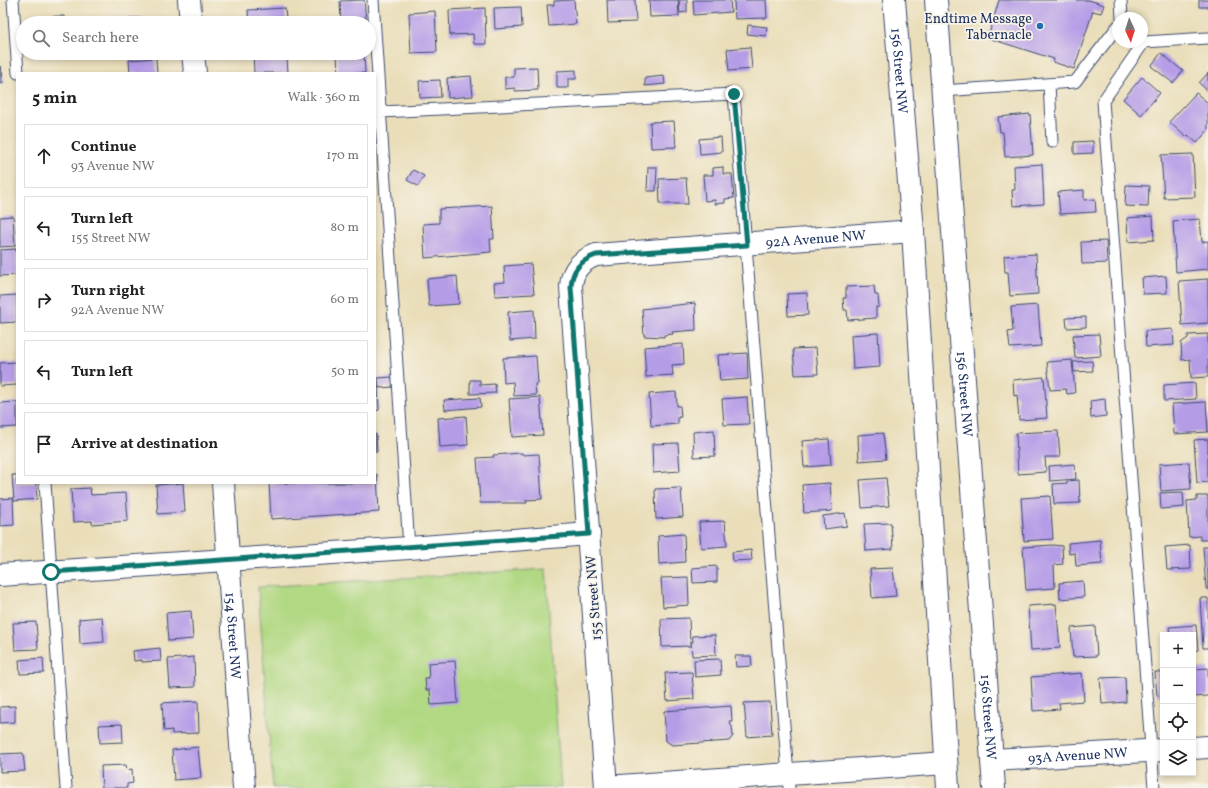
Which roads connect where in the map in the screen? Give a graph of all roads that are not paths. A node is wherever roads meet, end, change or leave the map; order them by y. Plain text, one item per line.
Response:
1 (13, 0) edge
2 (190, 0) edge
3 (373, 0) edge
4 (894, 0) edge
5 (936, 0) edge
6 (1121, 0) edge
7 (1122, 12) edge
8 (191, 16) edge
9 (374, 16) edge
10 (1112, 34) edge
11 (1208, 38) edge
12 (376, 42) edge
13 (16, 44) edge
14 (17, 60) edge
15 (194, 60) edge
16 (18, 72) edge
17 (195, 72) edge
18 (1049, 84) junction
19 (942, 91) junction
20 (381, 112) junction
21 (1052, 142) dead end
22 (913, 231) junction
23 (747, 245) junction
24 (577, 266) joint
25 (45, 484) edge
26 (223, 484) edge
27 (589, 534) junction
28 (409, 548) junction
29 (229, 559) junction
30 (51, 572) junction
31 (0, 575) edge
32 (1208, 747) edge
33 (1196, 748) edge
34 (1157, 750) edge
35 (992, 760) junction
36 (946, 764) junction
37 (788, 781) edge
38 (606, 787) edge
39 (66, 788) edge
40 (244, 788) edge
41 (948, 788) edge
42 (994, 788) edge
43 (1154, 788) edge

1 - 13 lane
2 - 8 street
3 - 9 lane
4 - 22 street, 156 Street NW
5 - 19 street, 156 Street NW
6 - 7 lane
10 - 18 lane
11 - 34 lane
12 - 20 lane
14 - 16 lane
15 - 17 street
18 - 19 lane
18 - 21 lane
19 - 35 street, 156 Street NW
20 - 23 lane
20 - 28 lane
22 - 23 street, 92A Avenue NW
22 - 36 street, 156 Street NW
23 - 24 street, 92A Avenue NW
23 - 37 lane
24 - 27 street, 155 Street NW
25 - 30 lane
26 - 29 street, 154 Street NW
27 - 28 street
27 - 38 street, 155 Street NW
28 - 29 street
29 - 30 street
29 - 40 street, 154 Street NW
30 - 31 street
30 - 39 lane
32 - 33 street
34 - 35 street, 93A Avenue NW
34 - 43 lane
35 - 42 street, 156 Street NW
36 - 37 street
36 - 41 street, 156 Street NW
37 - 38 street

